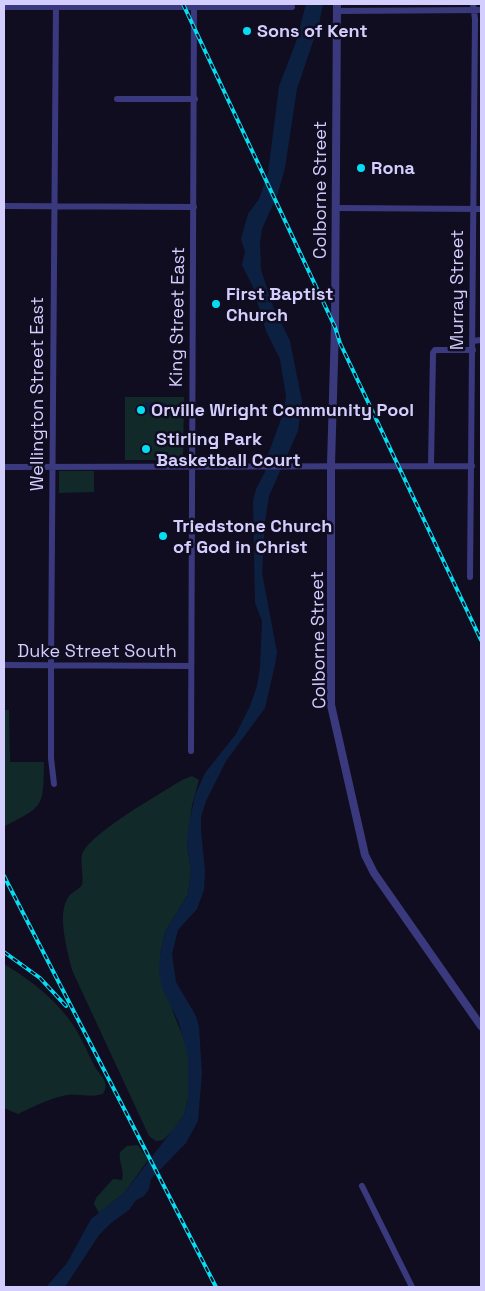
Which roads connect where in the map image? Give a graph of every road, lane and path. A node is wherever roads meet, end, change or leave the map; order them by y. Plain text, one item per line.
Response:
1 (56, 6) edge
2 (194, 6) edge
3 (4, 7) edge
4 (292, 7) dead end
5 (473, 7) edge
6 (337, 8) edge
7 (481, 10) edge
8 (117, 98) dead end
9 (195, 99) junction
10 (4, 206) edge
11 (53, 207) junction
12 (194, 207) junction
13 (336, 208) junction
14 (472, 209) junction
15 (481, 209) edge
16 (481, 340) edge
17 (472, 341) junction
18 (473, 350) junction
19 (331, 464) junction
20 (431, 465) junction
21 (4, 466) edge
22 (53, 466) junction
23 (191, 466) junction
24 (472, 466) junction
25 (470, 577) dead end
26 (4, 665) edge
27 (51, 666) junction
28 (191, 666) junction
29 (191, 751) dead end
30 (54, 784) dead end
31 (481, 1026) edge
32 (362, 1186) dead end
33 (412, 1287) edge

1 - 2 street
1 - 3 street
1 - 11 street, Wellington Street East
2 - 4 street
2 - 9 street, King Street East
5 - 6 street
5 - 7 street
5 - 14 street, Murray Street
6 - 13 street, Colborne Street
8 - 9 street
9 - 12 street, King Street East
10 - 11 street
11 - 12 street
11 - 22 street, Wellington Street East
12 - 23 street, King Street East
13 - 14 street
13 - 19 street, Colborne Street
14 - 15 street
14 - 17 street, Murray Street
16 - 17 street
17 - 18 street, Murray Street
18 - 20 street
18 - 24 street, Murray Street
19 - 20 street
19 - 23 street
19 - 31 street, Colborne Street
20 - 24 street
21 - 22 street
22 - 23 street
22 - 27 street, Wellington Street East
23 - 28 street, King Street East
24 - 25 street, Murray Street
26 - 27 street, Duke Street South
27 - 28 street, Duke Street South
27 - 30 street, Wellington Street East
28 - 29 street, King Street East
32 - 33 street

